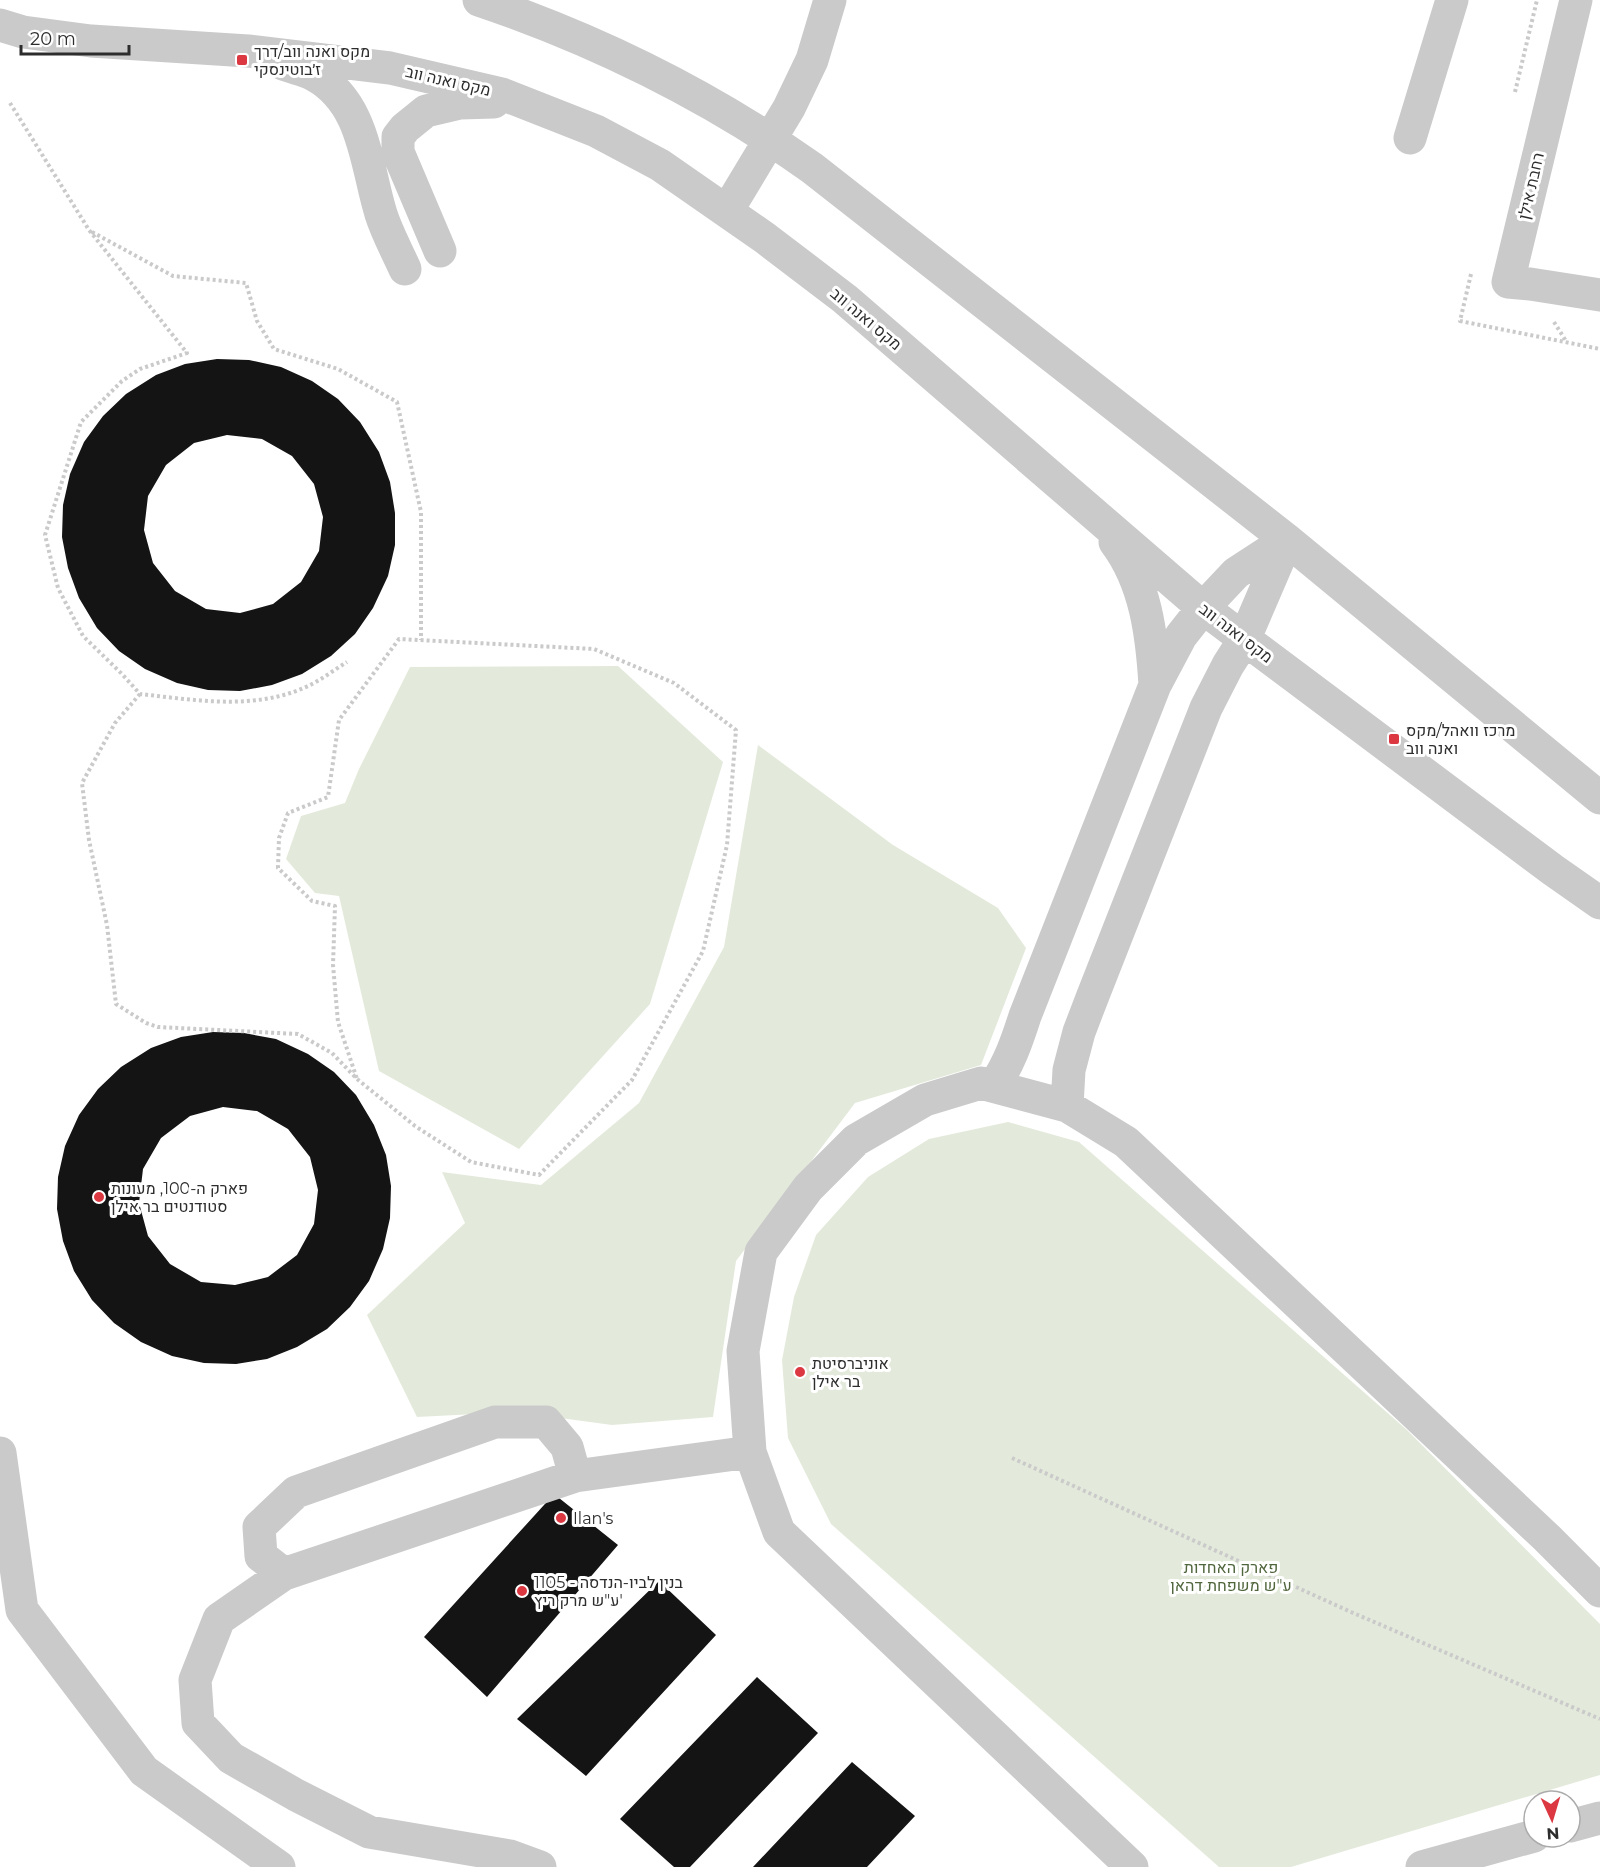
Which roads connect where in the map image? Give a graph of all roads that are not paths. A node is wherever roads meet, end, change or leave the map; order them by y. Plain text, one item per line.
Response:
1 (479, 0) edge
2 (830, 0) edge
3 (1452, 0) edge
4 (1576, 0) edge
5 (0, 26) edge
6 (248, 51) junction
7 (536, 107) junction
8 (1410, 138) dead end
9 (771, 140) junction
10 (384, 157) junction
11 (727, 212) junction
12 (1600, 295) edge
13 (1096, 516) junction
14 (1287, 540) junction
15 (1203, 608) junction
16 (1244, 640) junction
17 (1155, 686) junction
18 (1600, 798) edge
19 (1600, 903) edge
20 (994, 1086) junction
21 (1067, 1106) junction
22 (750, 1452) junction
23 (0, 1453) edge
24 (575, 1476) junction
25 (284, 1574) junction
26 (1600, 1591) edge
27 (1600, 1818) edge
28 (1582, 1823) edge
29 (1522, 1839) edge
30 (279, 1867) edge
31 (540, 1867) edge
32 (1132, 1867) edge
33 (1422, 1867) edge

1 - 9 street
2 - 9 street
3 - 8 street
4 - 12 street, רחבת אילן
5 - 6 street, מקס ואנה ווב
6 - 7 street, מקס ואנה ווב
6 - 10 street
7 - 10 street
7 - 11 street, מקס ואנה ווב
9 - 11 street
9 - 14 street
10 - 10 street
11 - 13 street, מקס ואנה ווב
13 - 15 street, מקס ואנה ווב
13 - 17 street
14 - 15 street
14 - 16 street
14 - 18 street
15 - 16 street, מקס ואנה ווב
15 - 17 street
16 - 19 street, מקס ואנה ווב
16 - 21 street
17 - 20 street
20 - 21 street
20 - 22 street
21 - 26 street
22 - 24 street
22 - 32 street
23 - 30 street
24 - 25 street
24 - 25 street
25 - 31 street
27 - 28 street
29 - 33 street

